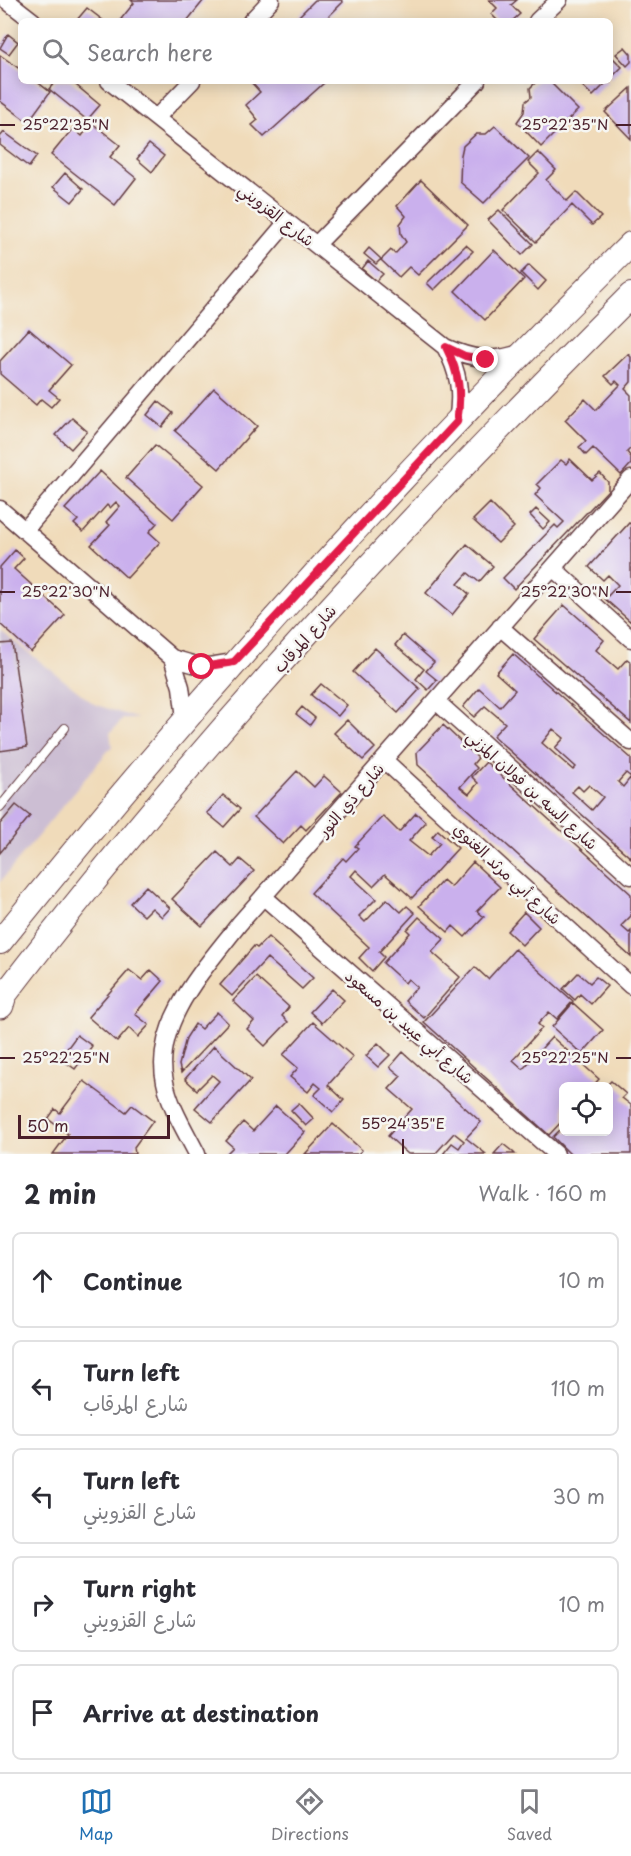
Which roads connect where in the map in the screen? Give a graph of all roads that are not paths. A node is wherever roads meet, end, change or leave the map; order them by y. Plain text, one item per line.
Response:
1 (6, 0) edge
2 (271, 0) edge
3 (559, 0) edge
4 (29, 18) edge
5 (253, 18) edge
6 (540, 18) edge
7 (113, 84) edge
8 (189, 84) edge
9 (474, 84) edge
10 (156, 118) junction
11 (287, 222) junction
12 (631, 244) edge
13 (316, 245) junction
14 (631, 295) edge
15 (446, 347) junction
16 (526, 351) junction
17 (457, 422) junction
18 (628, 487) edge
19 (0, 508) edge
20 (25, 530) junction
21 (552, 568) junction
22 (500, 627) junction
23 (631, 639) edge
24 (172, 658) junction
25 (234, 662) junction
26 (436, 701) junction
27 (185, 718) junction
28 (65, 728) dead end
29 (631, 742) edge
30 (384, 760) junction
31 (0, 807) edge
32 (631, 876) edge
33 (264, 897) junction
34 (0, 942) edge
35 (631, 986) edge
36 (1, 1001) edge
37 (197, 1154) edge
38 (556, 1154) edge

1 - 4 street
2 - 5 street
3 - 6 street
7 - 10 street, شارع القزويني
8 - 10 street
9 - 13 street
10 - 11 street, شارع القزويني
11 - 13 street, شارع القزويني
11 - 20 street
12 - 16 main road
13 - 15 street, شارع القزويني
14 - 36 main road, شارع المرقاب
15 - 16 street, شارع القزويني
15 - 17 street, شارع القزويني
16 - 17 main road
17 - 25 main road
18 - 21 street, شارع ذي النور
19 - 20 street
20 - 24 street
21 - 22 street, شارع ذي النور
21 - 23 street
22 - 26 street, شارع ذي النور
22 - 29 street
24 - 25 street
24 - 27 street
25 - 27 main road
26 - 30 street, شارع ذي النور
26 - 32 street, شارع السه بن فولان المزني
27 - 34 main road
28 - 31 lane
30 - 33 street, شارع ذي النور
30 - 35 street, شارع أبي مرثد الغنوي
33 - 37 street, شارع ذي النور
33 - 38 street, شارع أبي عبيد بن مسعود

